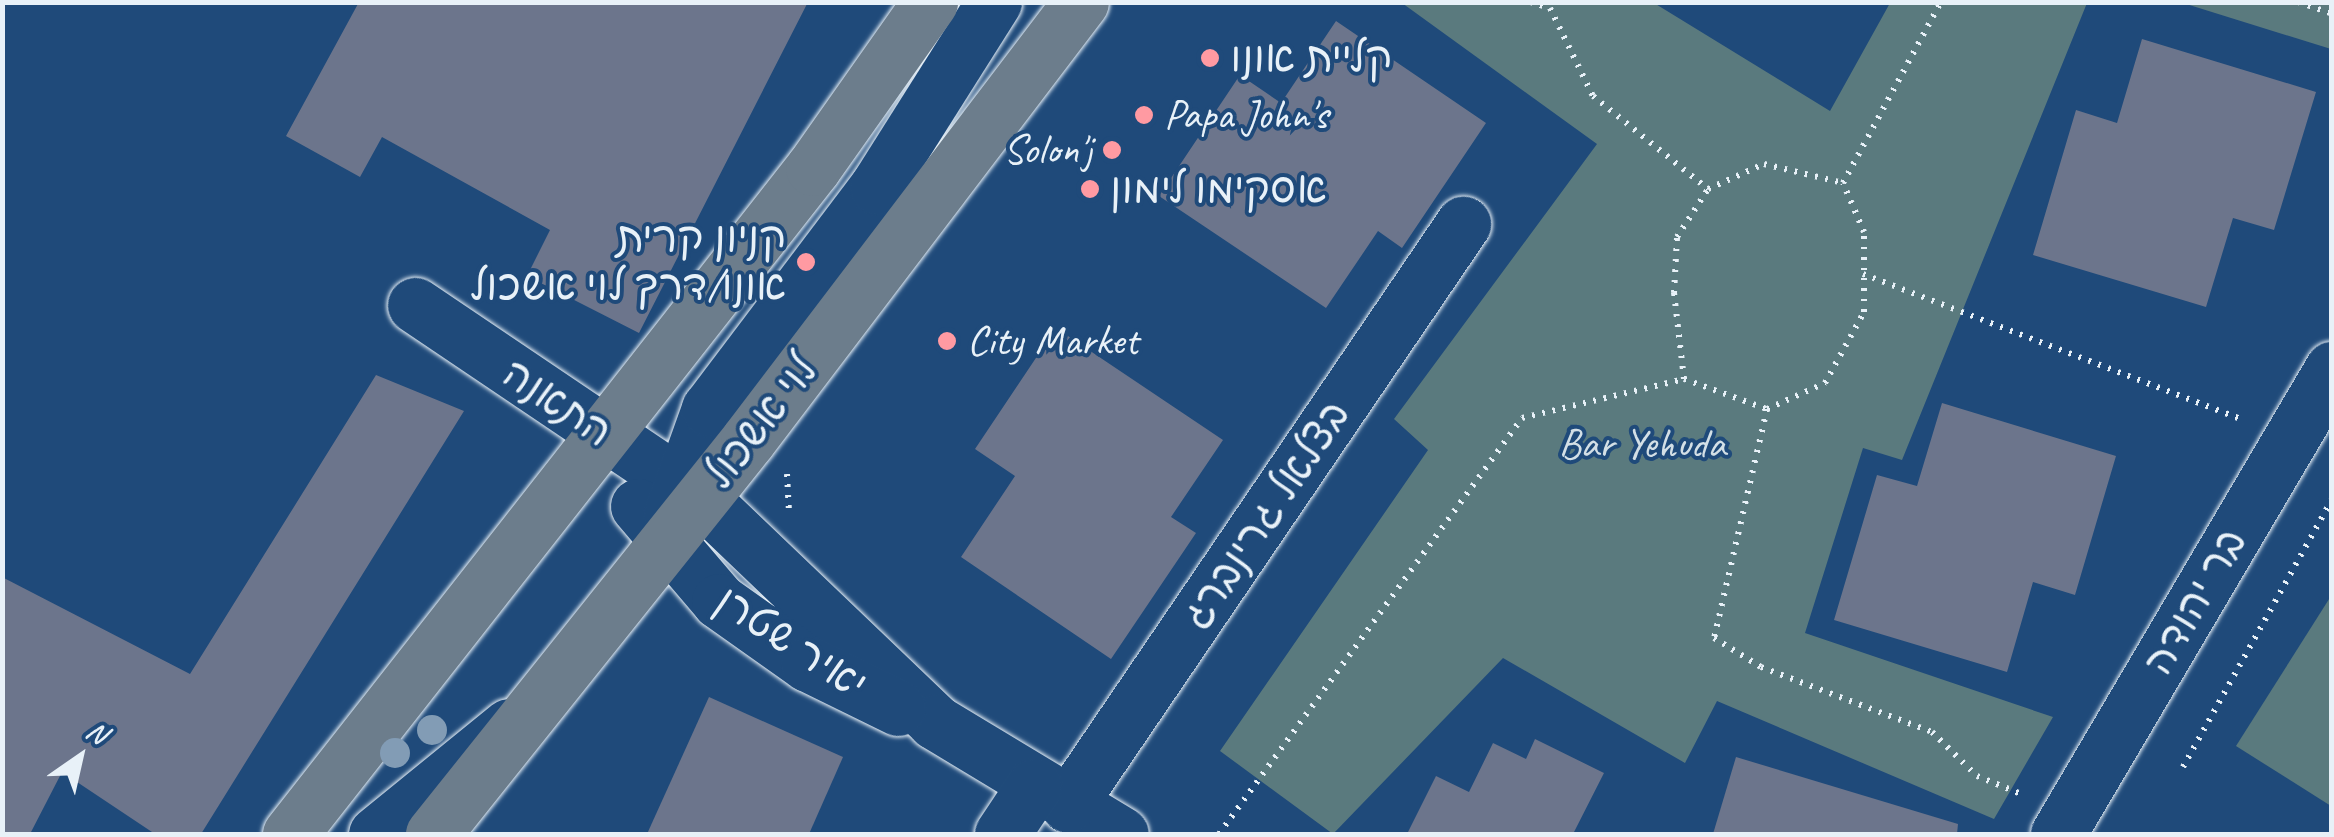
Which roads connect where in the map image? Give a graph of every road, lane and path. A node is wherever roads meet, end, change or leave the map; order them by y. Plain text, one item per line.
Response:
1 (930, 2) edge
2 (994, 2) edge
3 (1080, 2) edge
4 (1530, 2) edge
5 (1941, 2) edge
6 (2298, 2) edge
7 (2332, 14) edge
8 (1843, 184) junction
9 (1708, 190) junction
10 (1463, 224) dead end
11 (1864, 274) junction
12 (415, 305) dead end
13 (2332, 369) edge
14 (1684, 380) junction
15 (709, 409) junction
16 (1766, 409) junction
17 (605, 436) junction
18 (2291, 438) junction
19 (690, 491) junction
20 (2332, 499) edge
21 (664, 542) junction
22 (531, 709) junction
23 (936, 722) junction
24 (347, 766) junction
25 (2184, 767) dead end
26 (1051, 795) junction
27 (2064, 824) edge
28 (290, 834) edge
29 (311, 834) edge
30 (376, 834) edge
31 (433, 834) edge
32 (1002, 834) edge
33 (1121, 834) edge
34 (1219, 834) edge

1 - 17 main road
2 - 15 street
3 - 19 main road, לוי אשכול
4 - 9 path
5 - 8 path
6 - 7 path
8 - 9 path
8 - 11 path
9 - 14 path
10 - 26 street, בצלאל גרינברג
11 - 16 path
11 - 18 path
12 - 17 street, התאנה
13 - 18 street, בר יהודה
14 - 16 path
14 - 34 path
15 - 17 street
15 - 19 street
16 - 27 path
17 - 19 street, התאנה
17 - 21 street, יאיר שטרן
17 - 24 main road
18 - 27 street, בר יהודה
19 - 21 main road, לוי אשכול
19 - 23 street, יאיר שטרן
20 - 25 path
21 - 22 main road, לוי אשכול
21 - 23 street, יאיר שטרן
22 - 30 street
22 - 31 main road, לוי אשכול
23 - 26 street, יאיר שטרן
24 - 28 main road
24 - 29 street
26 - 32 street, בצלאל גרינברג
26 - 33 street, יאיר שטרן

